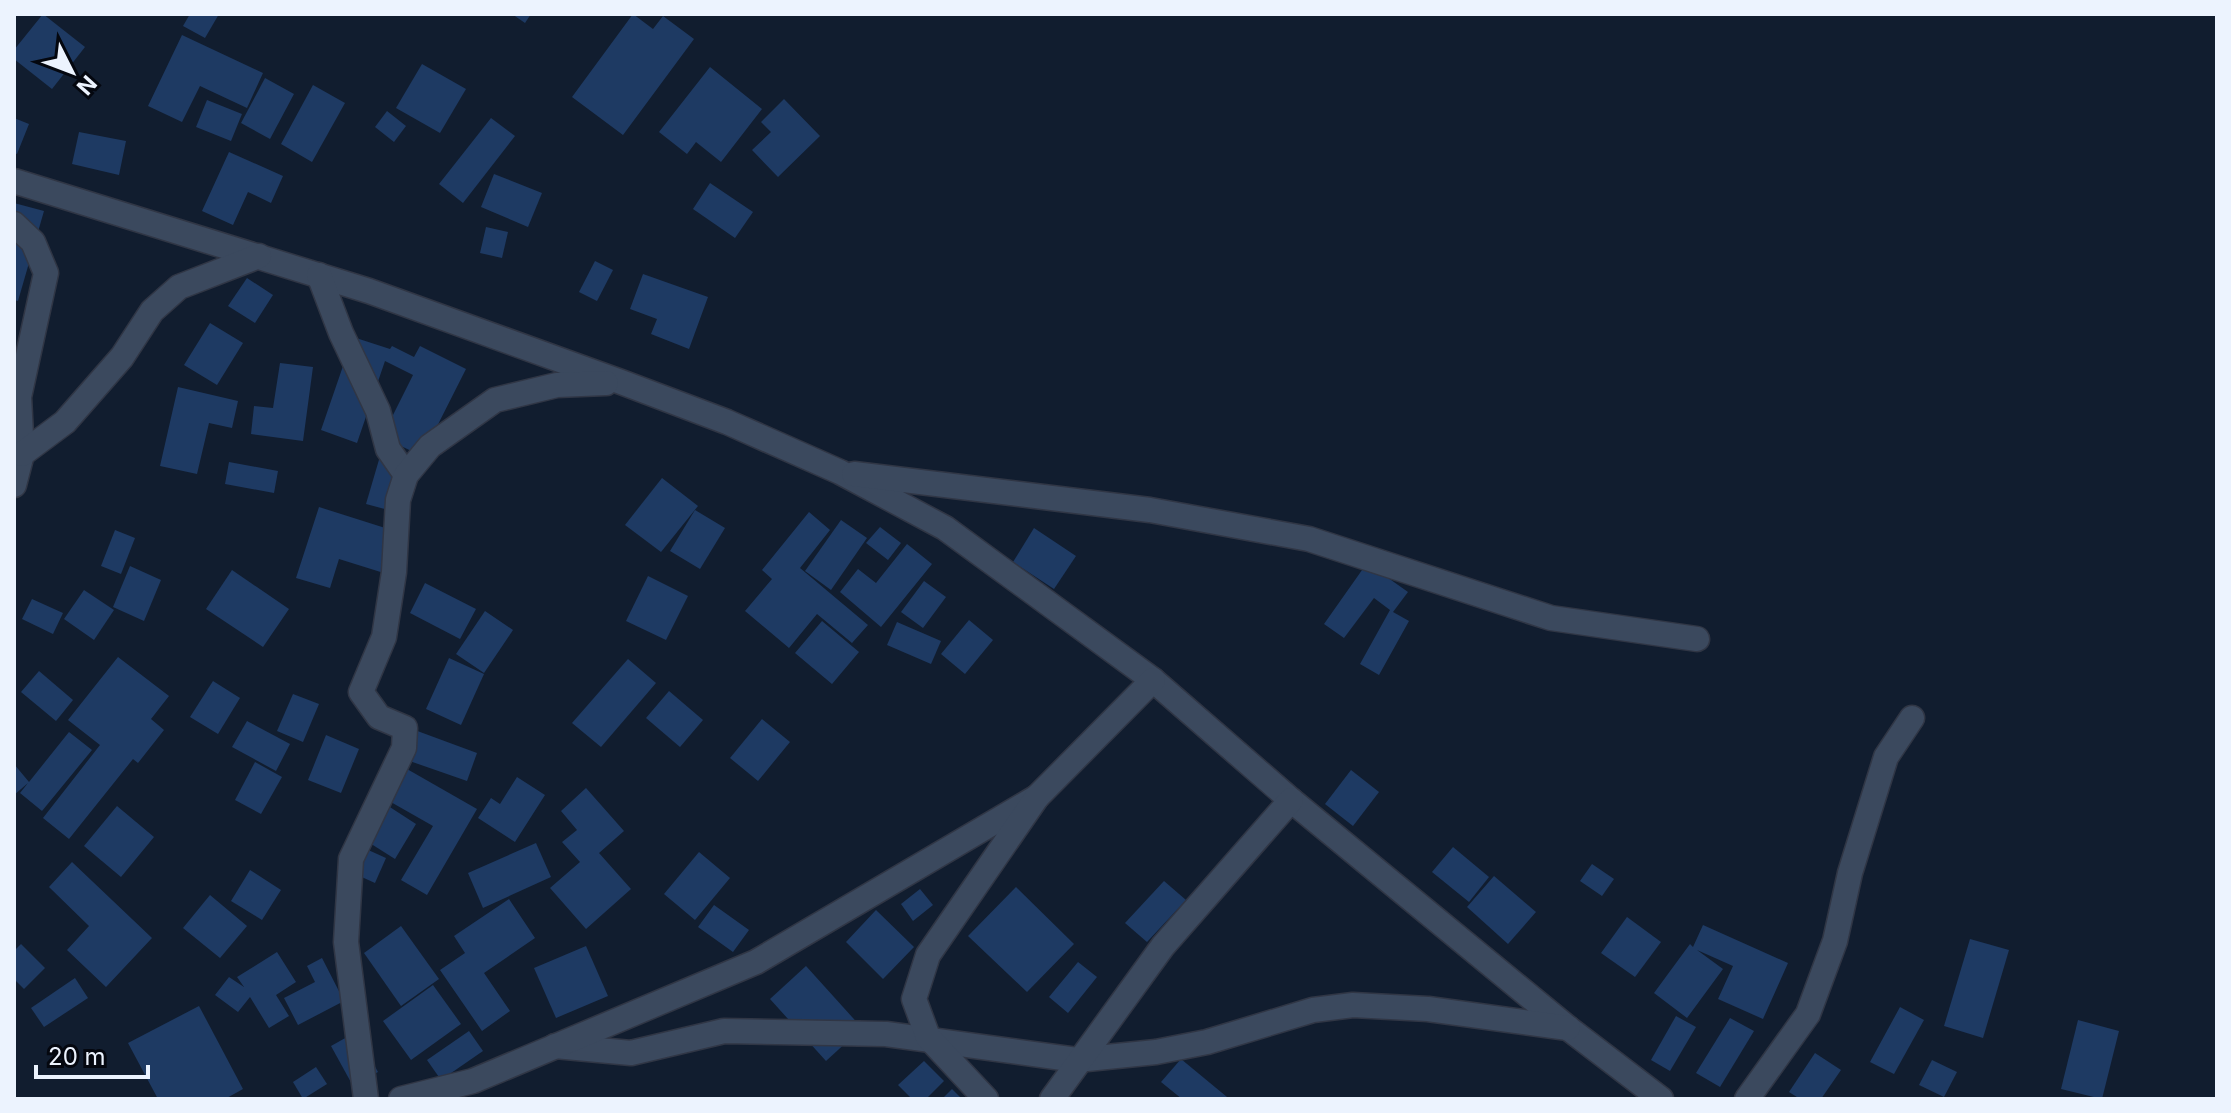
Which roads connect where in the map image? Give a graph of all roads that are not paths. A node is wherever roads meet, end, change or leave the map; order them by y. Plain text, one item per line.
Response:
1 (14, 181) edge
2 (14, 224) edge
3 (259, 256) junction
4 (319, 275) junction
5 (621, 382) junction
6 (22, 454) junction
7 (840, 472) junction
8 (406, 475) junction
9 (14, 485) edge
10 (1697, 639) dead end
11 (1153, 680) junction
12 (1912, 718) dead end
13 (1037, 797) junction
14 (1291, 800) junction
15 (1568, 1028) junction
16 (928, 1037) junction
17 (555, 1046) junction
18 (1077, 1060) junction
19 (366, 1099) edge
20 (401, 1099) edge
21 (986, 1099) edge
22 (1052, 1099) edge
23 (1661, 1099) edge
24 (1747, 1099) edge

1 - 3 street
2 - 6 street
3 - 4 street
3 - 6 street
4 - 5 street
4 - 8 street
5 - 7 street
5 - 8 street
6 - 9 street
7 - 10 street
7 - 11 street
8 - 19 street
11 - 13 street
11 - 14 street
12 - 24 street
13 - 16 street
13 - 17 street
14 - 15 street
14 - 18 street
15 - 18 street
15 - 23 street
16 - 17 street
16 - 18 street
16 - 21 street
17 - 20 street
18 - 22 street

